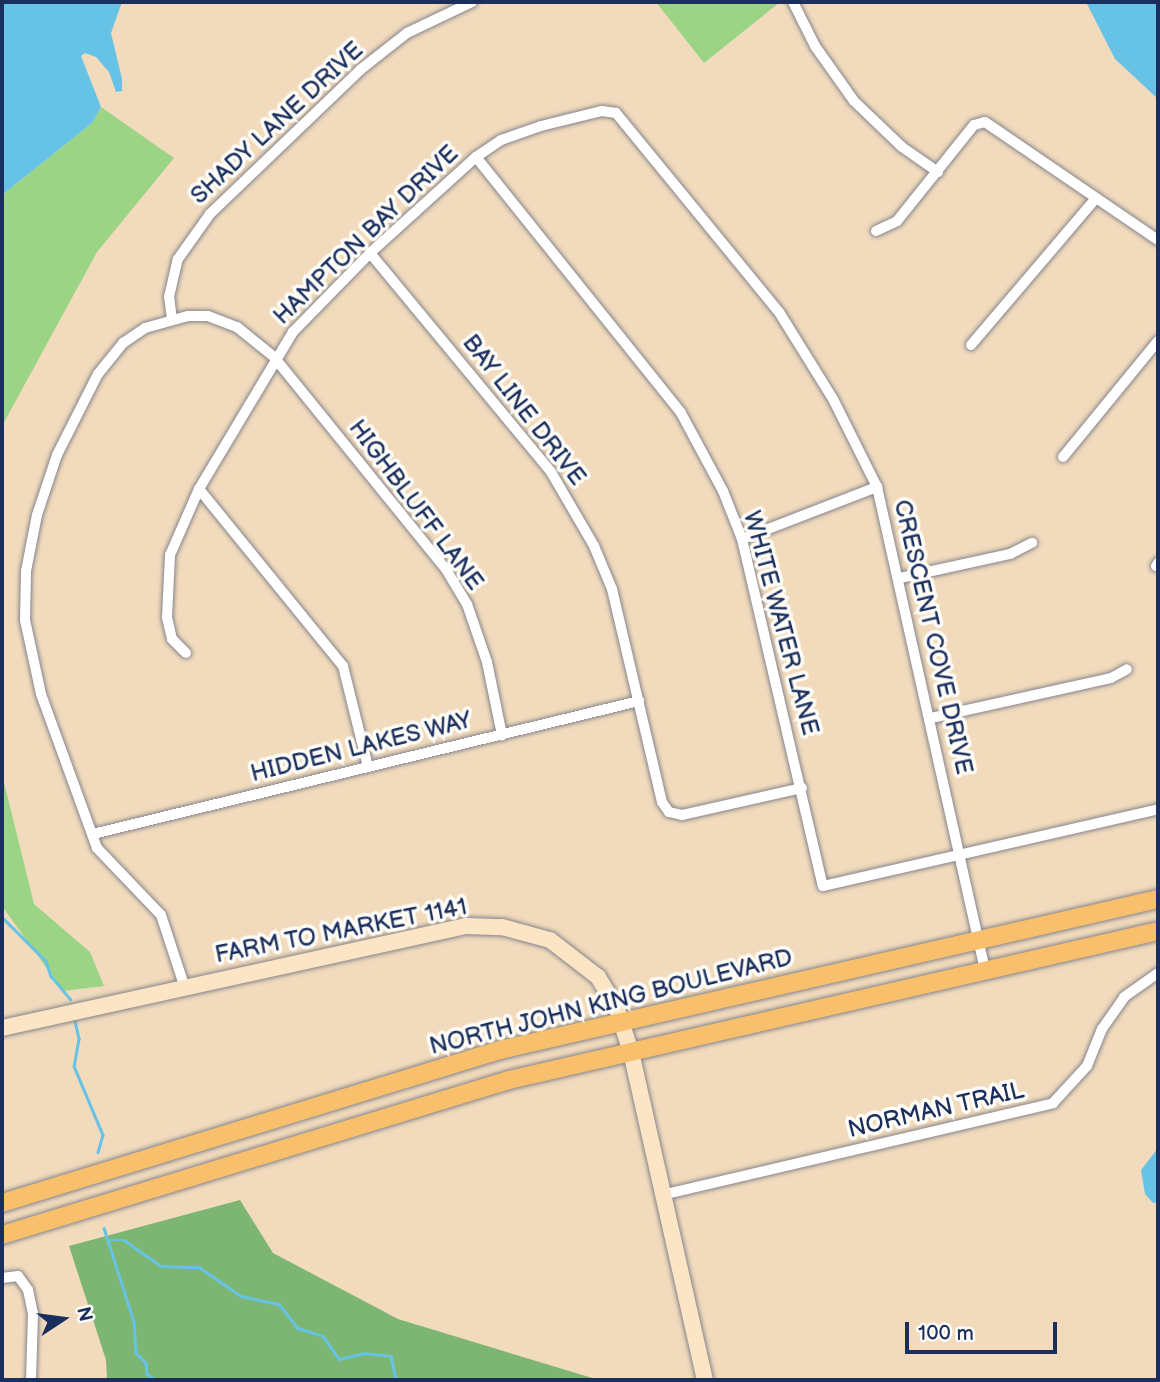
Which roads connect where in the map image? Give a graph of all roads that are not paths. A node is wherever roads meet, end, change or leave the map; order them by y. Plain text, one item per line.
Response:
1 (472, 2) edge
2 (793, 2) edge
3 (602, 111) joint
4 (476, 157) junction
5 (938, 172) junction
6 (1097, 198) junction
7 (876, 231) dead end
8 (1158, 240) edge
9 (370, 253) junction
10 (172, 320) junction
11 (1158, 341) edge
12 (971, 345) dead end
13 (274, 357) junction
14 (1063, 457) dead end
15 (877, 487) junction
16 (200, 489) junction
17 (741, 538) junction
18 (1032, 543) dead end
19 (900, 578) junction
20 (186, 653) dead end
21 (1127, 669) dead end
22 (639, 701) junction
23 (931, 718) junction
24 (502, 734) junction
25 (368, 767) junction
26 (802, 788) junction
27 (1158, 809) edge
28 (93, 834) junction
29 (960, 857) junction
30 (1158, 899) edge
31 (1158, 931) edge
32 (978, 940) junction
33 (985, 971) junction
34 (1158, 973) edge
35 (184, 985) junction
36 (620, 1020) junction
37 (2, 1028) edge
38 (631, 1052) junction
39 (180, 1149) junction
40 (188, 1177) junction
41 (662, 1195) junction
42 (2, 1203) edge
43 (2, 1235) edge
44 (2, 1278) edge
45 (31, 1380) edge
46 (705, 1380) edge

1 - 10 street, SHADY LANE DRIVE
2 - 5 street
3 - 4 street, HAMPTON BAY DRIVE
3 - 15 street, CRESCENT COVE DRIVE
4 - 9 street, HAMPTON BAY DRIVE
4 - 17 street, WHITE WATER LANE
5 - 6 street
5 - 7 street
6 - 8 street
6 - 12 street
9 - 13 street, HAMPTON BAY DRIVE
9 - 22 street, BAY LINE DRIVE
10 - 13 street, HIGHBLUFF LANE
10 - 28 street, HIGHBLUFF LANE
11 - 14 street
13 - 16 street, HAMPTON BAY DRIVE
13 - 24 street, HIGHBLUFF LANE
15 - 17 street
15 - 19 street, CRESCENT COVE DRIVE
16 - 20 street, HAMPTON BAY DRIVE
16 - 25 street
17 - 26 street, WHITE WATER LANE
18 - 19 street
19 - 23 street, CRESCENT COVE DRIVE
21 - 23 street
22 - 24 street, HIDDEN LAKES WAY
22 - 26 street, BAY LINE DRIVE
23 - 29 street, CRESCENT COVE DRIVE
24 - 25 street, HIDDEN LAKES WAY
25 - 28 street, HIDDEN LAKES WAY
26 - 29 street, WHITE WATER LANE
27 - 29 street
28 - 35 street, HIGHBLUFF LANE
29 - 32 street, CRESCENT COVE DRIVE
30 - 32 main road, NORTH JOHN KING BOULEVARD
31 - 33 main road, NORTH JOHN KING BOULEVARD
32 - 33 street, CRESCENT COVE DRIVE
32 - 36 main road, NORTH JOHN KING BOULEVARD
33 - 38 main road, NORTH JOHN KING BOULEVARD
34 - 41 street, NORMAN TRAIL
35 - 36 street, FARM TO MARKET 1141
35 - 37 street, FARM TO MARKET 1141
36 - 38 street, FARM TO MARKET 1141
36 - 39 main road, NORTH JOHN KING BOULEVARD
38 - 40 main road, NORTH JOHN KING BOULEVARD
38 - 41 street, FARM TO MARKET 1141
39 - 40 main road
39 - 42 main road, NORTH JOHN KING BOULEVARD
40 - 43 main road, NORTH JOHN KING BOULEVARD
41 - 46 street, FARM TO MARKET 1141
44 - 45 street

